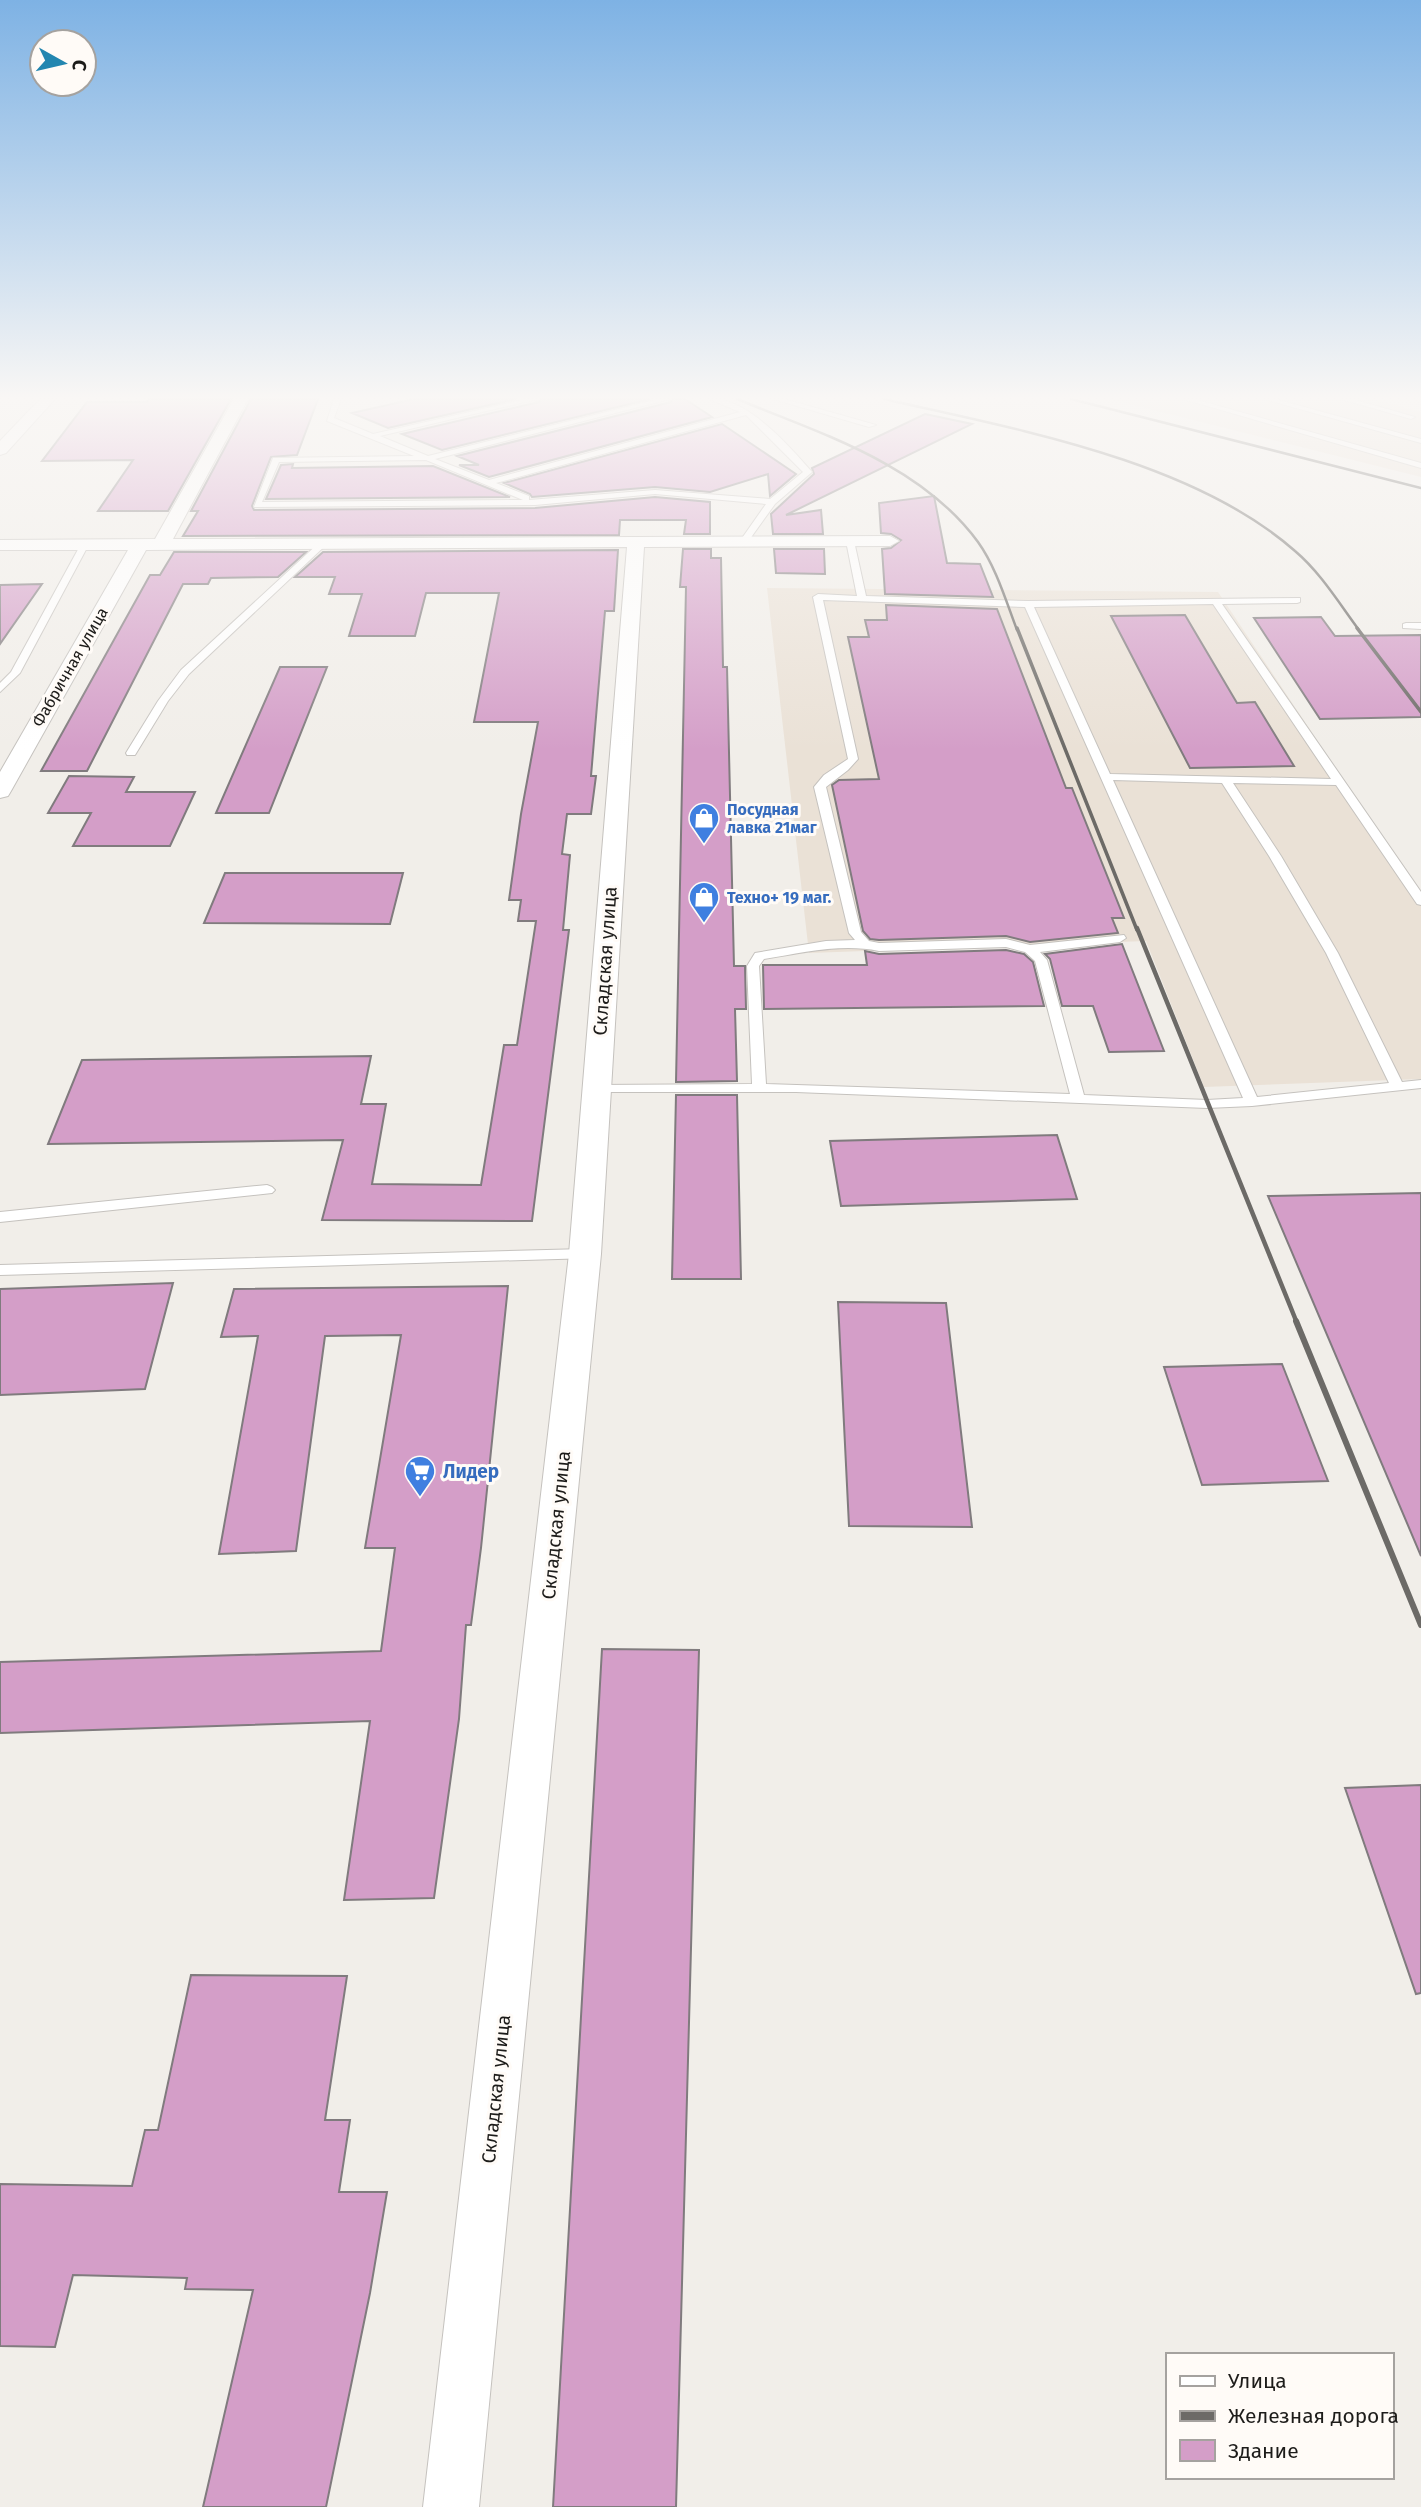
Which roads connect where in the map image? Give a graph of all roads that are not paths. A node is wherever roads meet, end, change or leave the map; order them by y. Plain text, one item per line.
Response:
1 (176, 516) edge
2 (762, 516) edge
3 (744, 541) junction
4 (850, 541) junction
5 (890, 541) dead end
6 (636, 542) junction
7 (324, 543) junction
8 (85, 544) junction
9 (140, 544) junction
10 (161, 544) junction
11 (0, 545) edge
12 (862, 597) junction
13 (1297, 600) dead end
14 (1216, 602) junction
15 (1028, 604) junction
16 (1406, 626) dead end
17 (1421, 626) edge
18 (0, 689) edge
19 (131, 753) dead end
20 (1106, 777) junction
21 (1226, 779) junction
22 (1339, 782) junction
23 (0, 791) edge
24 (1421, 901) edge
25 (1120, 938) dead end
26 (865, 944) junction
27 (1030, 949) junction
28 (1421, 1084) edge
29 (1397, 1086) junction
30 (758, 1088) junction
31 (595, 1089) junction
32 (1079, 1099) junction
33 (1252, 1102) junction
34 (268, 1190) dead end
35 (0, 1217) edge
36 (585, 1254) junction
37 (0, 1270) edge
38 (451, 2507) edge

1 - 10 street
2 - 3 lane
3 - 4 street
3 - 6 street
4 - 5 street
4 - 12 lane
6 - 7 street
6 - 31 street, Складская улица
7 - 10 street
7 - 19 lane
8 - 9 street
8 - 11 street
8 - 18 lane
9 - 10 street
9 - 23 street, Фабричная улица
12 - 15 lane
12 - 26 lane
13 - 14 lane
14 - 15 lane
14 - 22 lane
15 - 20 lane
16 - 17 lane
20 - 21 lane
20 - 33 lane
21 - 22 lane
21 - 29 lane
22 - 24 lane
25 - 27 lane
26 - 27 lane
26 - 30 lane
27 - 32 lane
28 - 29 lane
29 - 33 lane
30 - 31 lane
30 - 32 lane
31 - 36 street, Складская улица
32 - 33 lane
34 - 35 lane
36 - 37 lane
36 - 38 street, Складская улица

